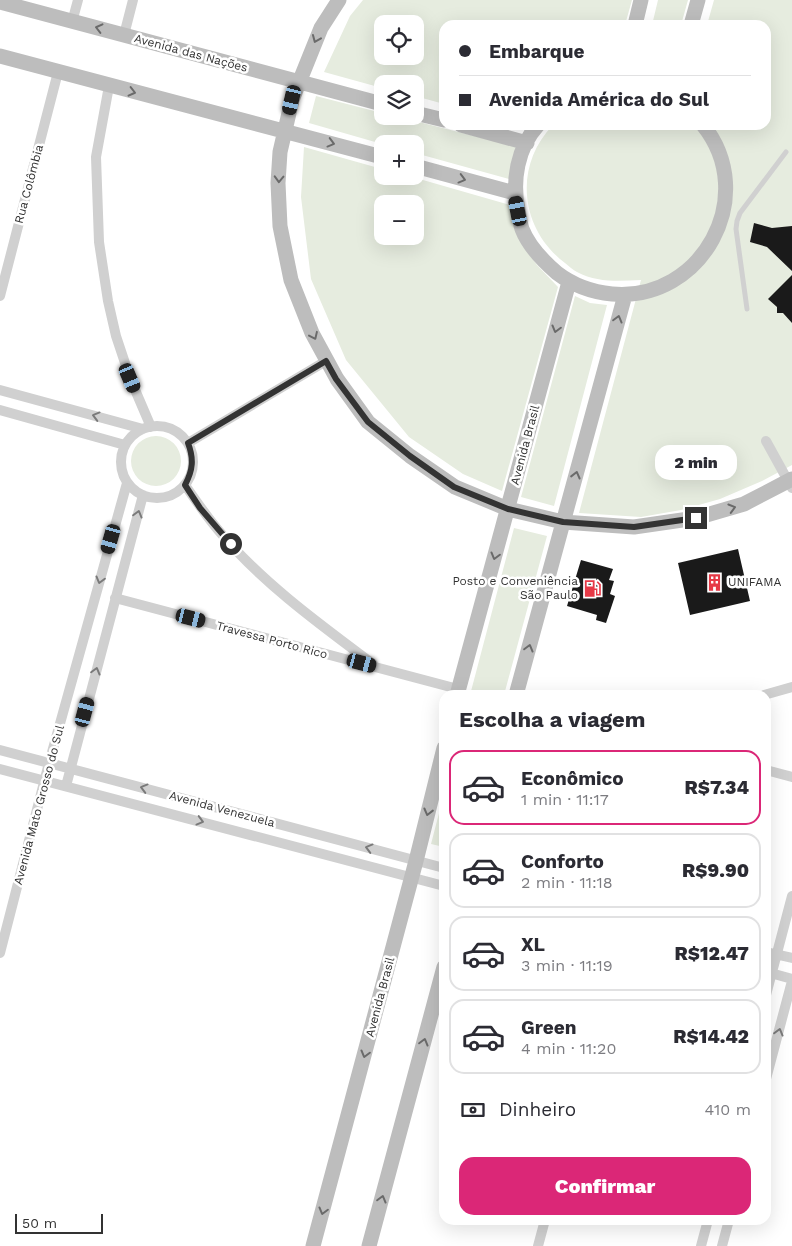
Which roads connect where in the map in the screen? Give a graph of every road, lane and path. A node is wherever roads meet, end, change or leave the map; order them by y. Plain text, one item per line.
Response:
1 (78, 0) edge
2 (133, 0) edge
3 (339, 0) edge
4 (641, 0) edge
5 (698, 0) edge
6 (0, 2) edge
7 (636, 20) edge
8 (693, 20) edge
9 (72, 22) junction
10 (124, 35) junction
11 (0, 56) edge
12 (58, 72) junction
13 (298, 81) junction
14 (109, 86) junction
15 (374, 102) edge
16 (424, 115) edge
17 (439, 119) edge
18 (479, 130) edge
19 (535, 130) edge
20 (707, 130) edge
21 (284, 131) junction
22 (527, 143) junction
23 (786, 152) dead end
24 (374, 155) edge
25 (424, 168) edge
26 (514, 193) junction
27 (729, 219) junction
28 (569, 282) junction
29 (624, 295) junction
30 (0, 296) edge
31 (746, 309) dead end
32 (326, 361) junction
33 (0, 390) edge
34 (0, 410) edge
35 (147, 428) junction
36 (766, 441) dead end
37 (188, 443) junction
38 (125, 445) junction
39 (127, 483) junction
40 (791, 483) edge
41 (185, 485) junction
42 (143, 495) junction
43 (508, 509) junction
44 (563, 522) junction
45 (115, 598) junction
46 (377, 668) junction
47 (792, 686) edge
48 (451, 690) edge
49 (459, 690) edge
50 (517, 690) edge
51 (771, 693) edge
52 (0, 750) edge
53 (49, 763) junction
54 (439, 768) edge
55 (0, 769) edge
56 (70, 769) junction
57 (771, 771) edge
58 (792, 777) edge
59 (45, 781) junction
60 (66, 786) junction
61 (416, 861) junction
62 (439, 867) edge
63 (411, 878) junction
64 (439, 885) edge
65 (792, 896) edge
66 (0, 953) edge
67 (772, 953) edge
68 (792, 958) edge
69 (771, 973) edge
70 (792, 980) edge
71 (439, 986) edge
72 (771, 1060) edge
73 (544, 1225) edge
74 (707, 1225) edge
75 (728, 1225) edge
76 (313, 1246) edge
77 (369, 1246) edge
78 (538, 1246) edge
79 (701, 1246) edge
80 (722, 1246) edge

1 - 9 street
2 - 10 street
3 -> 13 main road
4 - 7 main road
5 - 8 main road
6 - 9 main road, Avenida das Nações
10 -> 9 main road, Avenida das Nações
10 - 13 main road, Avenida das Nações
11 - 12 main road
12 - 14 main road
12 - 30 street, Rua Colômbia
13 - 15 main road, Avenida das Nações
13 - 21 main road
14 -> 21 main road
14 - 35 street
16 - 17 main road
18 - 22 main road
19 - 22 main road
20 - 27 main road
21 -> 24 main road
21 -> 32 main road
22 - 26 main road
23 - 27 lane
25 -> 26 main road
26 - 28 main road
27 - 29 main road
27 - 31 lane
28 - 29 main road
28 -> 43 main road, Avenida Brasil
44 -> 29 main road
32 - 37 street
32 - 43 main road
35 -> 33 street
34 - 38 street
35 - 37 street
35 - 38 street
36 - 40 street
37 - 41 street
38 - 39 street
39 - 42 street
39 -> 53 street, Avenida Mato Grosso do Sul
44 -> 40 main road
41 - 42 street
41 - 46 street
45 -> 42 street, Avenida Mato Grosso do Sul
43 - 44 main road
43 -> 49 main road, Avenida Brasil
50 -> 44 main road
45 - 46 street, Travessa Porto Rico
56 -> 45 street, Avenida Mato Grosso do Sul
46 - 48 street, Travessa Porto Rico
47 - 51 street
52 - 53 street, Avenida Venezuela
53 - 56 street, Avenida Venezuela
53 - 59 street, Avenida Mato Grosso do Sul
54 -> 61 main road, Avenida Brasil
55 - 59 street, Avenida Venezuela
56 - 60 street, Avenida Mato Grosso do Sul
61 -> 56 street, Avenida Venezuela
57 - 58 street
59 - 60 street, Avenida Venezuela
59 - 66 street, Avenida Mato Grosso do Sul
60 -> 63 street, Avenida Venezuela
61 - 62 street, Avenida Venezuela
61 - 63 main road, Avenida Brasil
63 - 64 street, Avenida Venezuela
63 -> 76 main road, Avenida Brasil
65 - 67 street
67 - 68 street
69 - 70 street
72 -> 70 street
77 -> 71 main road
73 - 78 street
74 - 79 street
75 - 80 street

